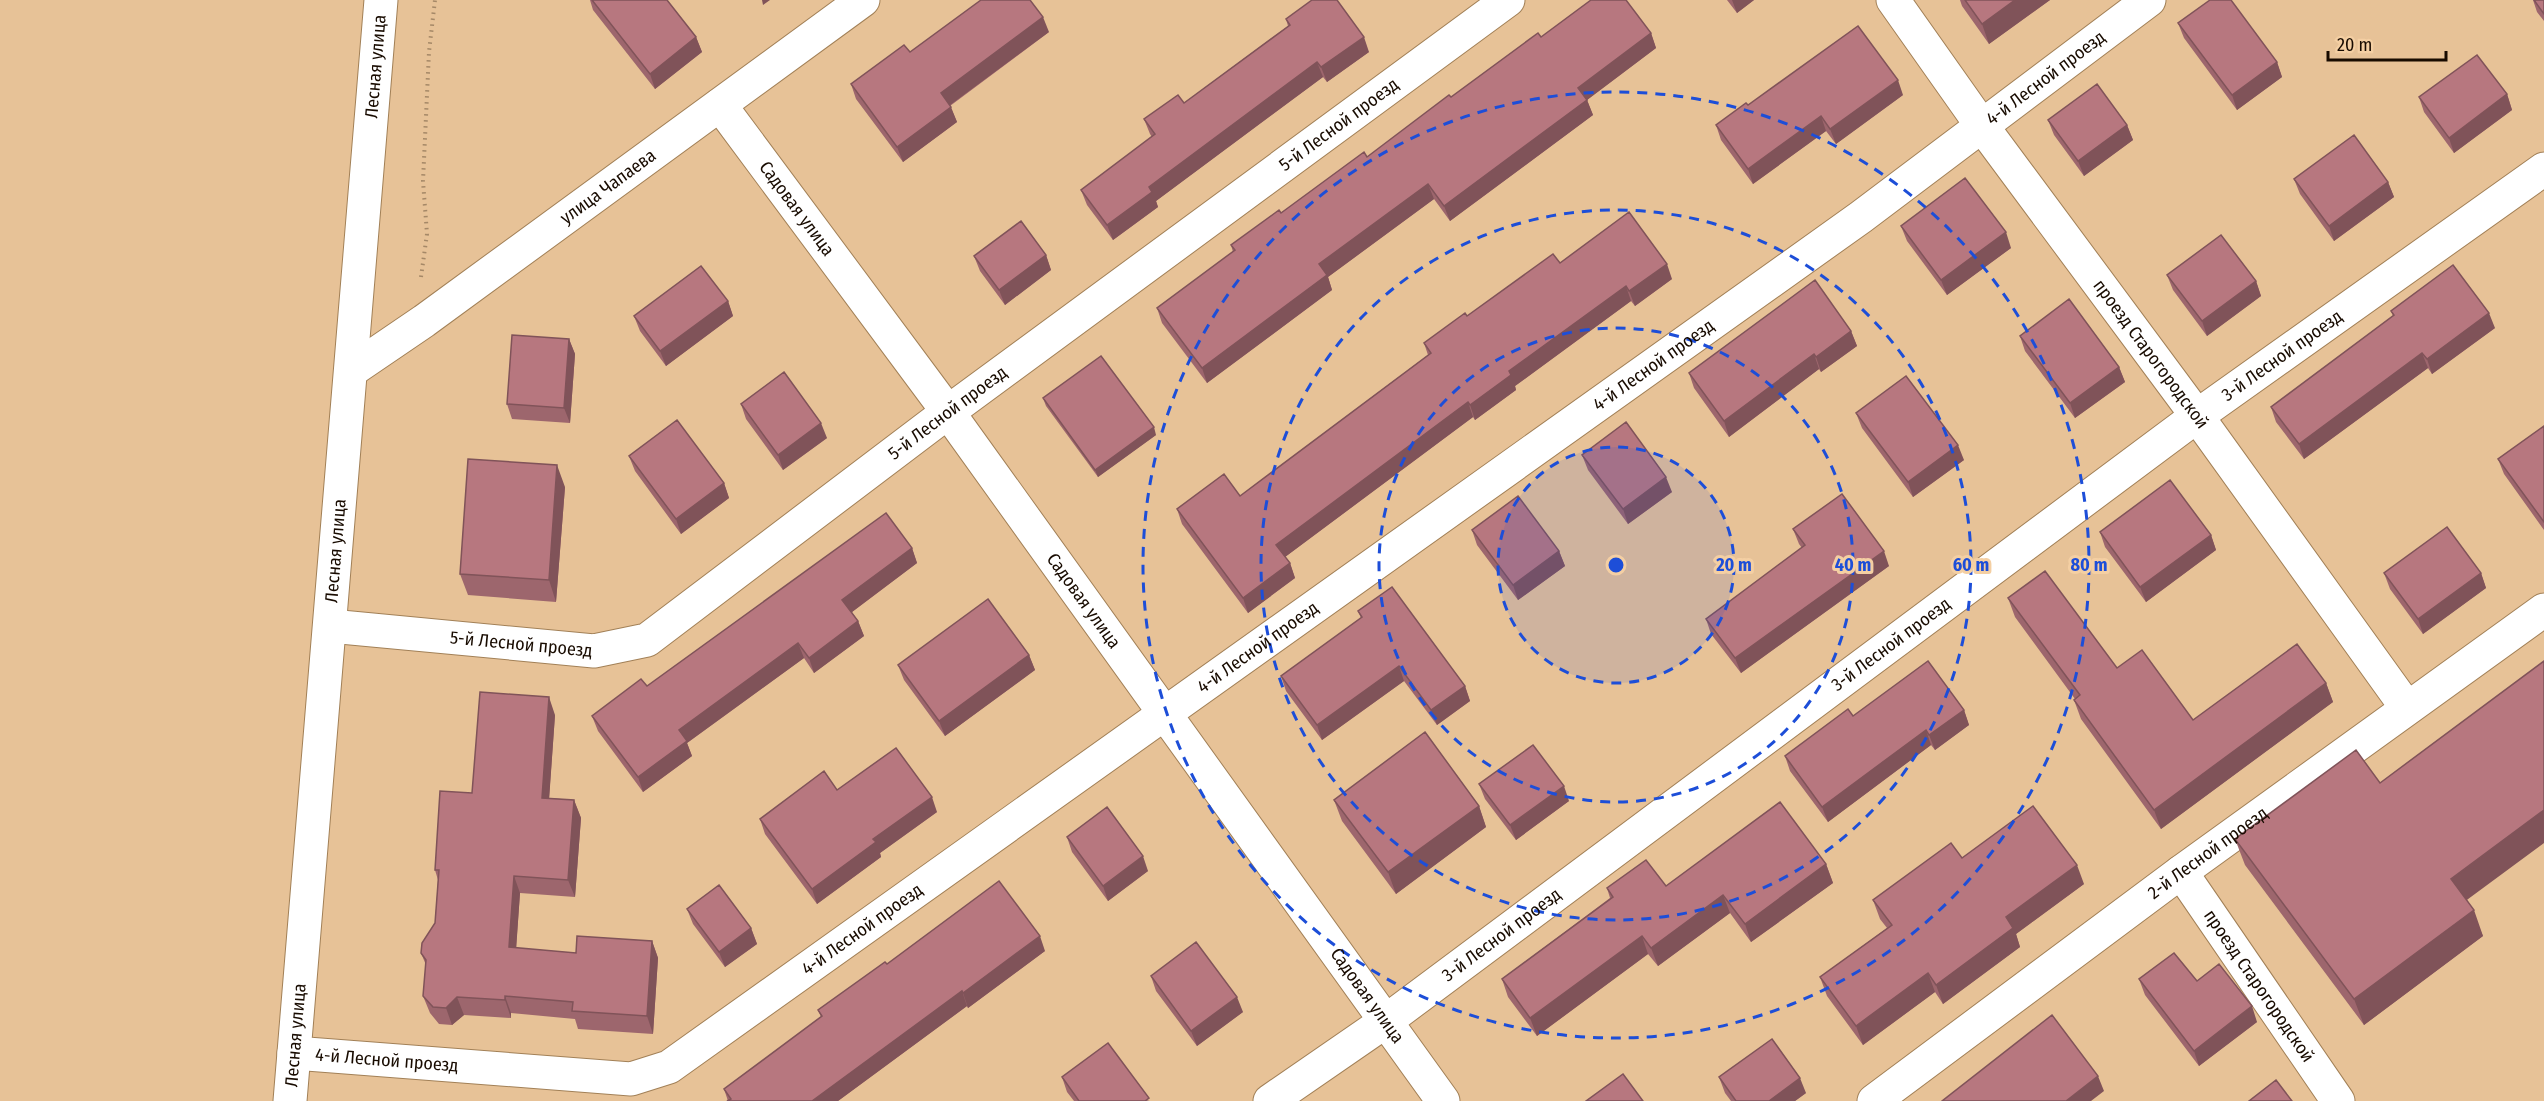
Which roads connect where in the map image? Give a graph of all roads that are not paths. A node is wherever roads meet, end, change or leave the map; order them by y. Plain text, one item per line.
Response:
1 (381, 0) edge
2 (863, 0) edge
3 (1508, 0) edge
4 (1893, 0) edge
5 (2149, 0) edge
6 (720, 105) junction
7 (1982, 126) junction
8 (2544, 169) edge
9 (352, 370) junction
10 (948, 412) junction
11 (2197, 416) junction
12 (2544, 610) edge
13 (330, 626) junction
14 (2407, 708) junction
15 (1165, 714) junction
16 (2181, 872) junction
17 (1386, 1021) junction
18 (294, 1053) junction
19 (290, 1101) edge
20 (1270, 1101) edge
21 (1443, 1101) edge
22 (1874, 1101) edge
23 (2338, 1101) edge

1 - 9 street, Лесная улица
2 - 6 street, улица Чапаева
3 - 10 street, 5-й Лесной проезд
4 - 7 street, проезд Старогородской
5 - 7 street, 4-й Лесной проезд
6 - 9 street, улица Чапаева
6 - 10 street, Садовая улица
7 - 11 street, проезд Старогородской
7 - 15 street, 4-й Лесной проезд
8 - 11 street, 3-й Лесной проезд
9 - 13 street, Лесная улица
10 - 13 street, 5-й Лесной проезд
10 - 15 street, Садовая улица
11 - 14 street, проезд Старогородской
11 - 17 street, 3-й Лесной проезд
12 - 14 street, 2-й Лесной проезд
13 - 18 street, Лесная улица
14 - 16 street, 2-й Лесной проезд
15 - 17 street, Садовая улица
15 - 18 street, 4-й Лесной проезд
16 - 22 street, 2-й Лесной проезд
16 - 23 street, проезд Старогородской
17 - 20 street, 3-й Лесной проезд
17 - 21 street, Садовая улица
18 - 19 street, Лесная улица

